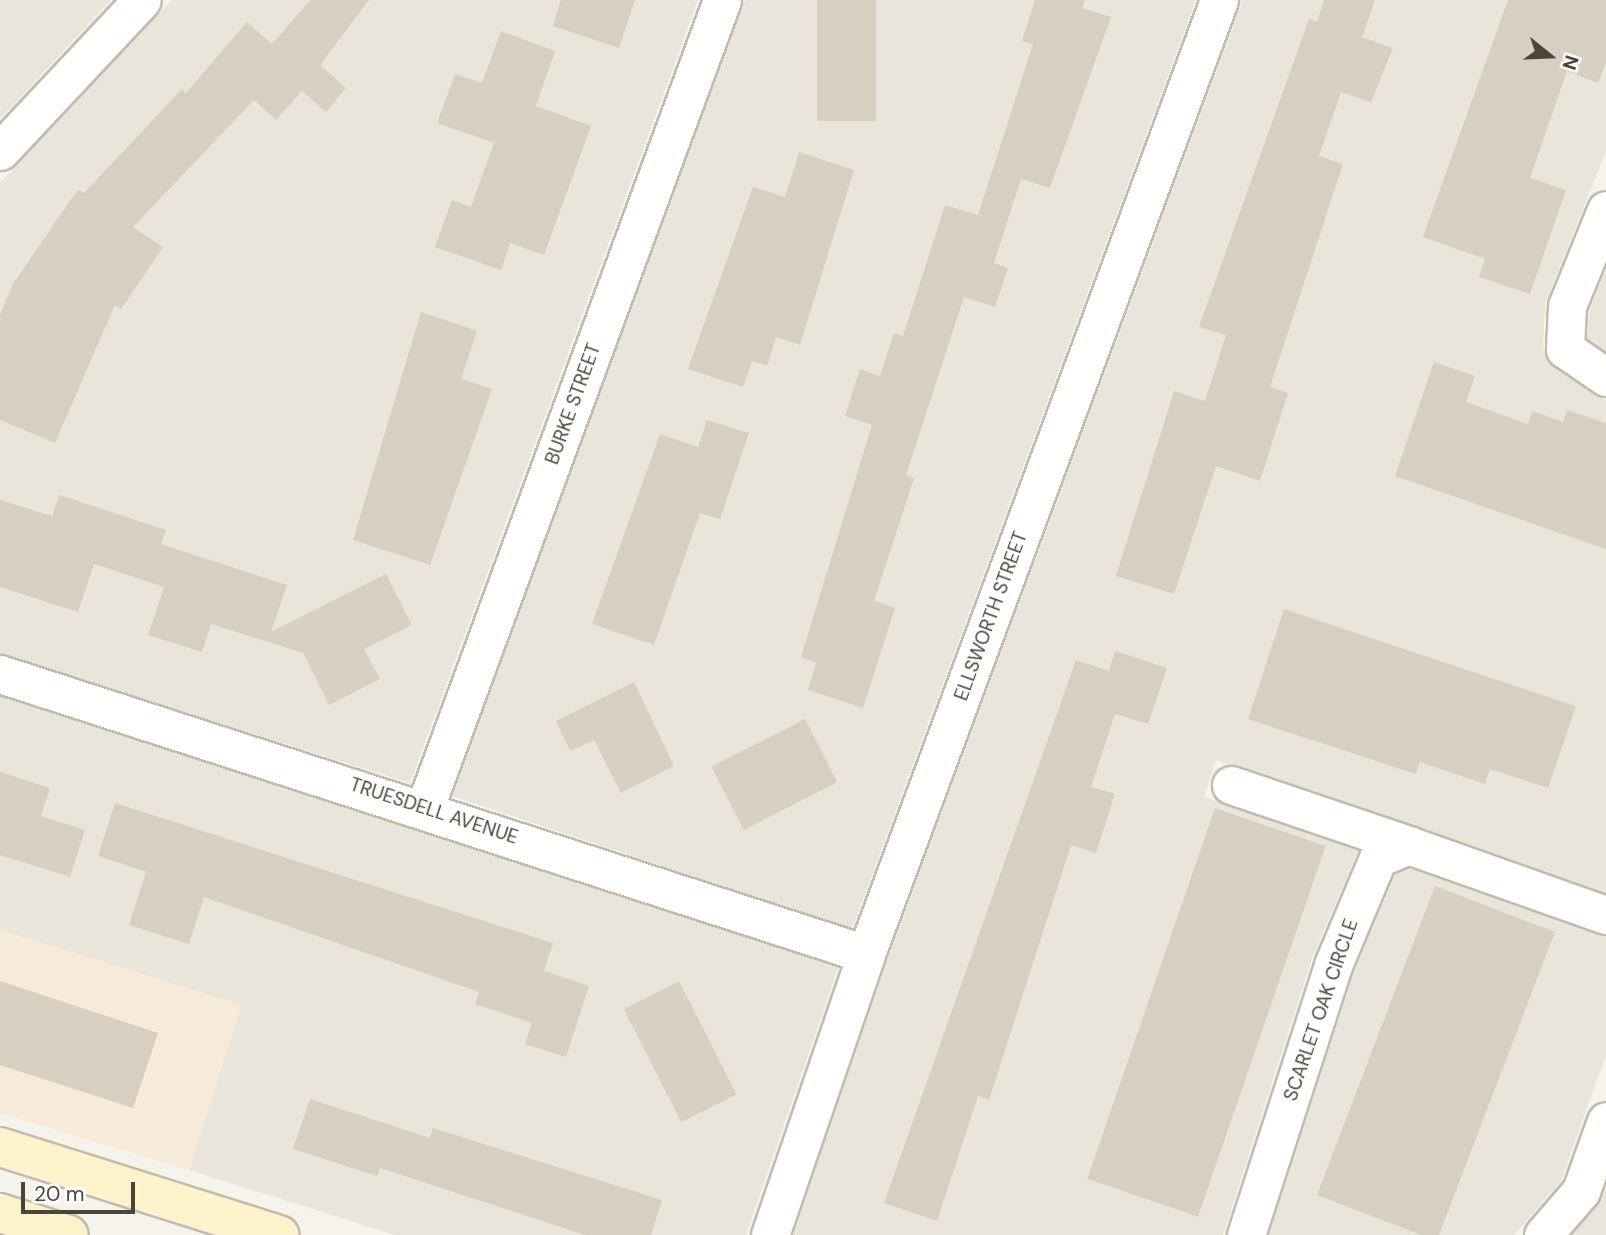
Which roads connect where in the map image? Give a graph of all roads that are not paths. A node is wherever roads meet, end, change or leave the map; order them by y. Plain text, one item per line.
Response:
1 (142, 0) edge
2 (722, 0) edge
3 (1219, 0) edge
4 (0, 151) edge
5 (1606, 210) edge
6 (1606, 377) edge
7 (0, 674) edge
8 (1231, 785) dead end
9 (425, 807) junction
10 (1408, 845) junction
11 (1606, 915) edge
12 (866, 954) junction
13 (1606, 1121) edge
14 (0, 1147) edge
15 (0, 1213) edge
16 (69, 1235) edge
17 (279, 1235) edge
18 (770, 1235) edge
19 (1246, 1235) edge
20 (1543, 1235) edge

1 - 4 street
2 - 9 street, BURKE STREET
3 - 12 street, ELLSWORTH STREET
5 - 6 street
7 - 9 street, TRUESDELL AVENUE
8 - 10 street
9 - 12 street, TRUESDELL AVENUE
10 - 11 street
10 - 19 street, SCARLET OAK CIRCLE
12 - 18 street, ELLSWORTH STREET
13 - 20 street
14 - 17 main road
15 - 16 main road

